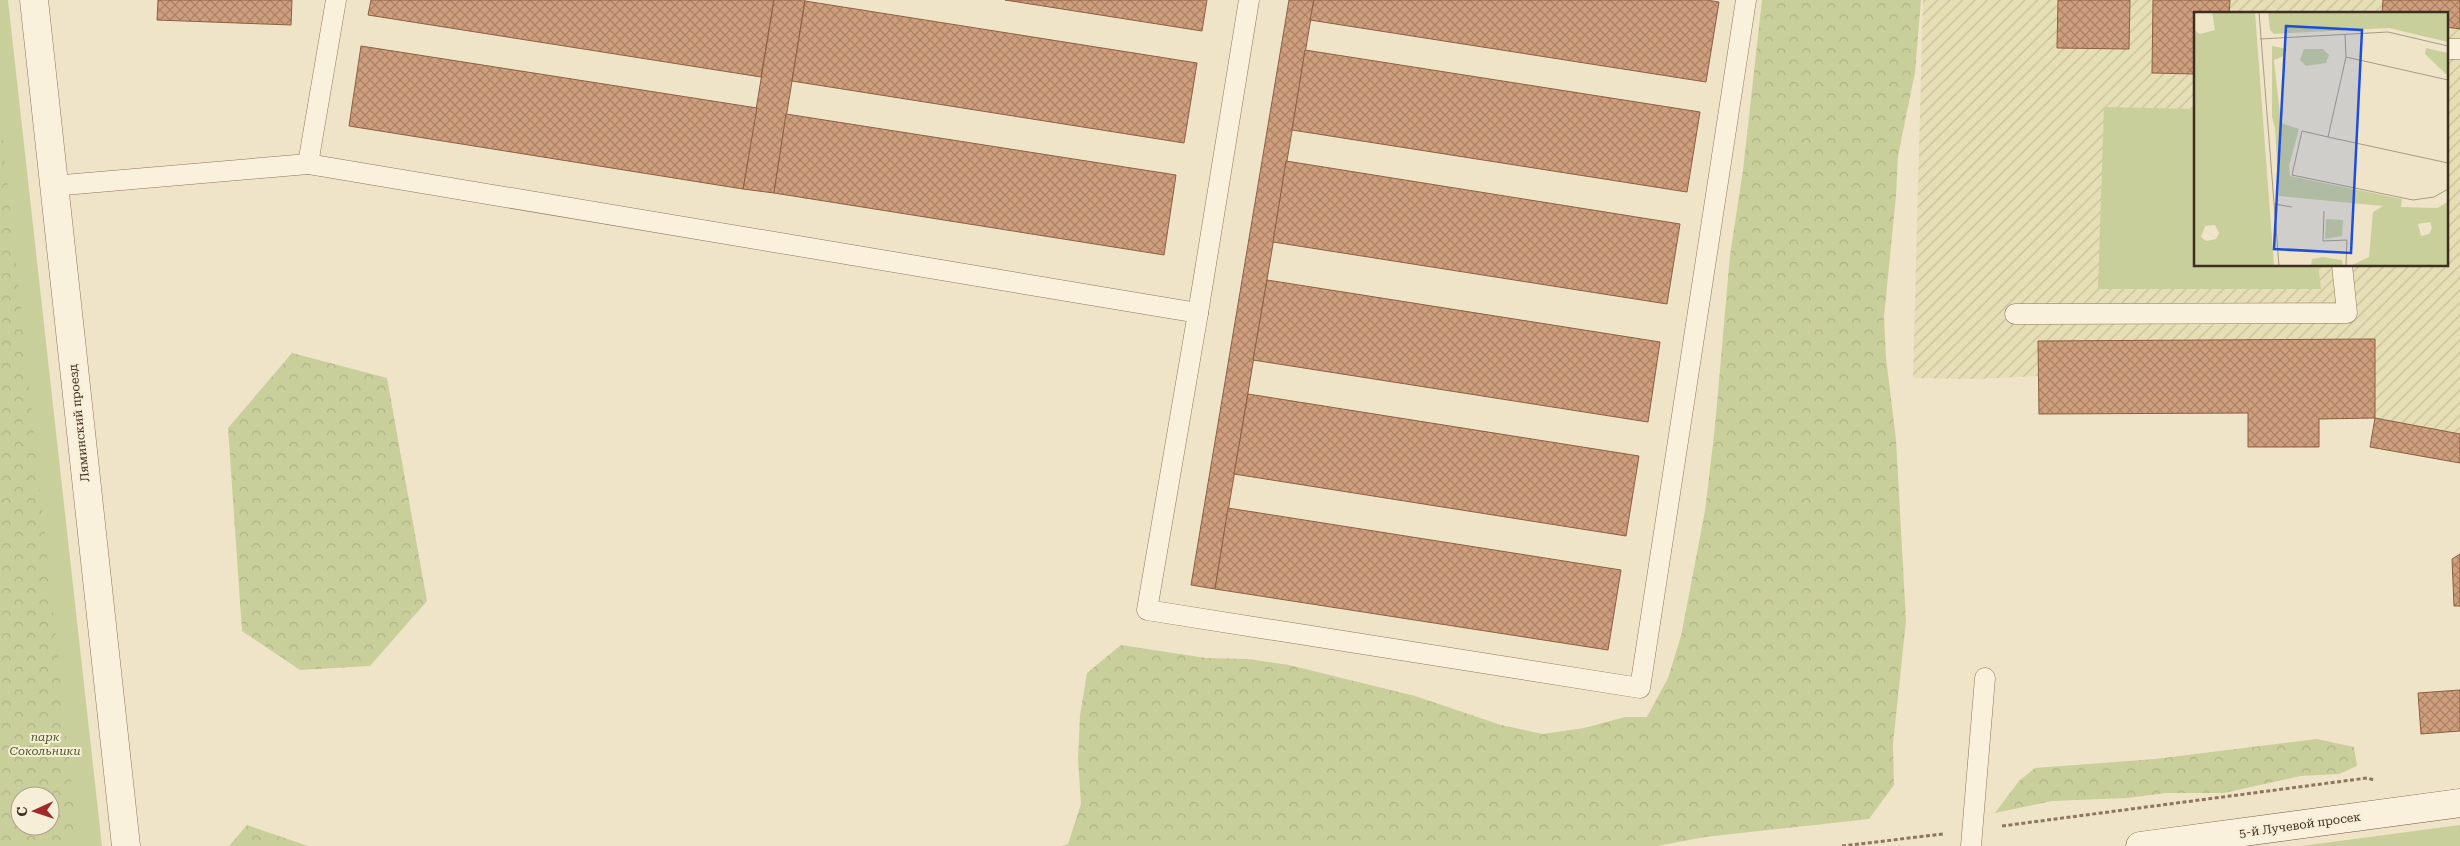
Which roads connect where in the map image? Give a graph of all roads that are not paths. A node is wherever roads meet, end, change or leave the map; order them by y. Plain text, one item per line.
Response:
1 (34, 0) edge
2 (336, 0) edge
3 (1249, 0) edge
4 (1746, 0) edge
5 (308, 164) junction
6 (52, 186) junction
7 (2342, 266) edge
8 (1198, 313) junction
9 (2015, 314) dead end
10 (1985, 678) dead end
11 (2460, 803) edge
12 (1971, 838) edge
13 (126, 846) edge
14 (2140, 846) edge

1 - 6 street, Ляминский проезд
2 - 5 lane
3 - 8 lane
4 - 8 lane
5 - 6 lane
5 - 8 lane
6 - 13 street, Ляминский проезд
7 - 9 lane
10 - 12 lane
11 - 14 street, 5-й Лучевой просек

